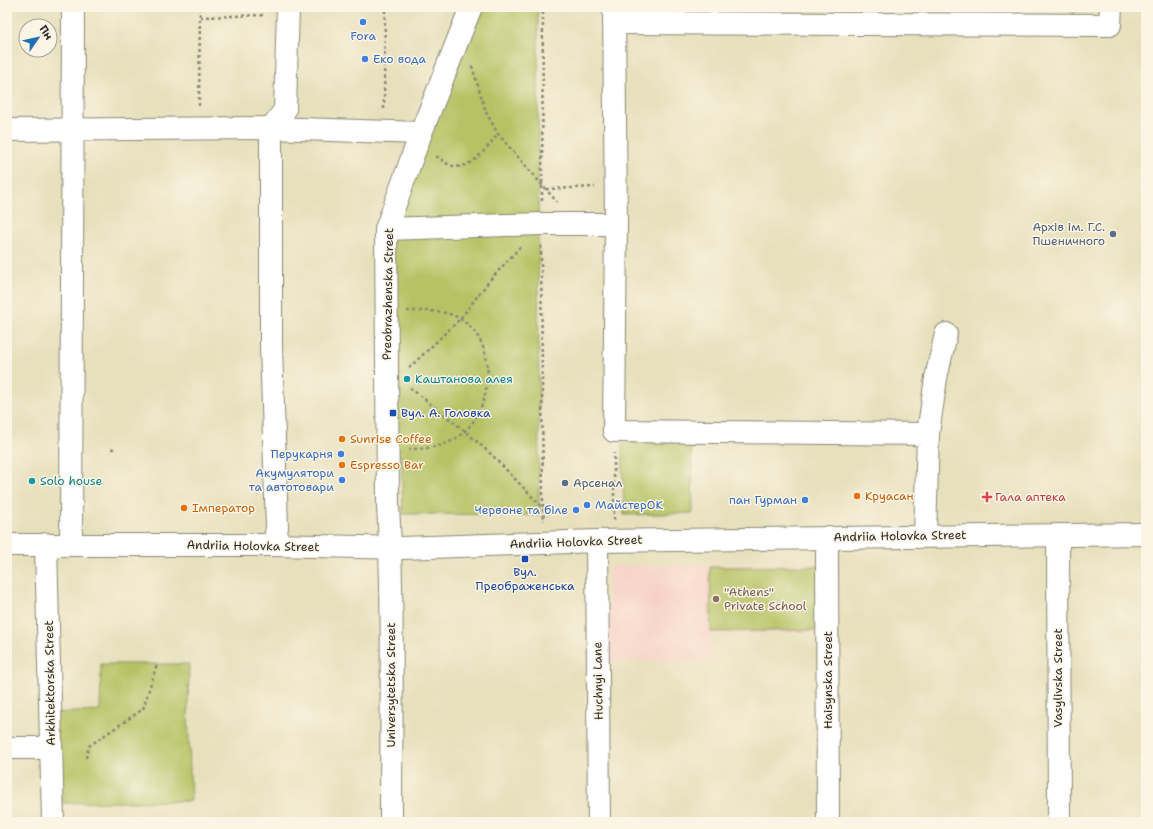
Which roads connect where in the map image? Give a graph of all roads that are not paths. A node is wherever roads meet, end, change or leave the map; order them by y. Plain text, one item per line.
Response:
1 (73, 7) edge
2 (471, 7) edge
3 (1111, 7) edge
4 (288, 11) edge
5 (614, 15) edge
6 (271, 128) junction
7 (72, 129) junction
8 (7, 130) edge
9 (421, 133) junction
10 (616, 224) junction
11 (386, 229) junction
12 (946, 334) dead end
13 (928, 434) junction
14 (1146, 534) edge
15 (1058, 535) junction
16 (925, 536) junction
17 (828, 537) junction
18 (597, 541) junction
19 (7, 544) edge
20 (46, 544) junction
21 (71, 545) junction
22 (274, 546) junction
23 (390, 548) junction
24 (7, 748) edge
25 (51, 748) junction
26 (53, 822) edge
27 (391, 822) edge
28 (599, 822) edge
29 (828, 822) edge
30 (1059, 822) edge

1 - 7 street
2 - 9 street, Preobrazhenska Street
3 - 5 street
4 - 6 street
5 - 10 street
6 - 7 street
6 - 9 street
6 - 22 street
7 - 8 street
7 - 21 street
9 - 11 street, Preobrazhenska Street
10 - 11 street
10 - 13 street
11 - 23 street, Preobrazhenska Street
12 - 13 street
13 - 16 street
14 - 15 street, Andriia Holovka Street
15 - 16 street, Andriia Holovka Street
15 - 30 street, Vasylivska Street
16 - 17 street, Andriia Holovka Street
17 - 18 street, Andriia Holovka Street
17 - 29 street, Haisynska Street
18 - 23 street, Andriia Holovka Street
18 - 28 street, Huchnyi Lane
19 - 20 street, Andriia Holovka Street
20 - 21 street, Andriia Holovka Street
20 - 25 street, Arkhitektorska Street
21 - 22 street, Andriia Holovka Street
22 - 23 street, Andriia Holovka Street
23 - 27 street, Universytetska Street
24 - 25 street
25 - 26 street, Arkhitektorska Street

